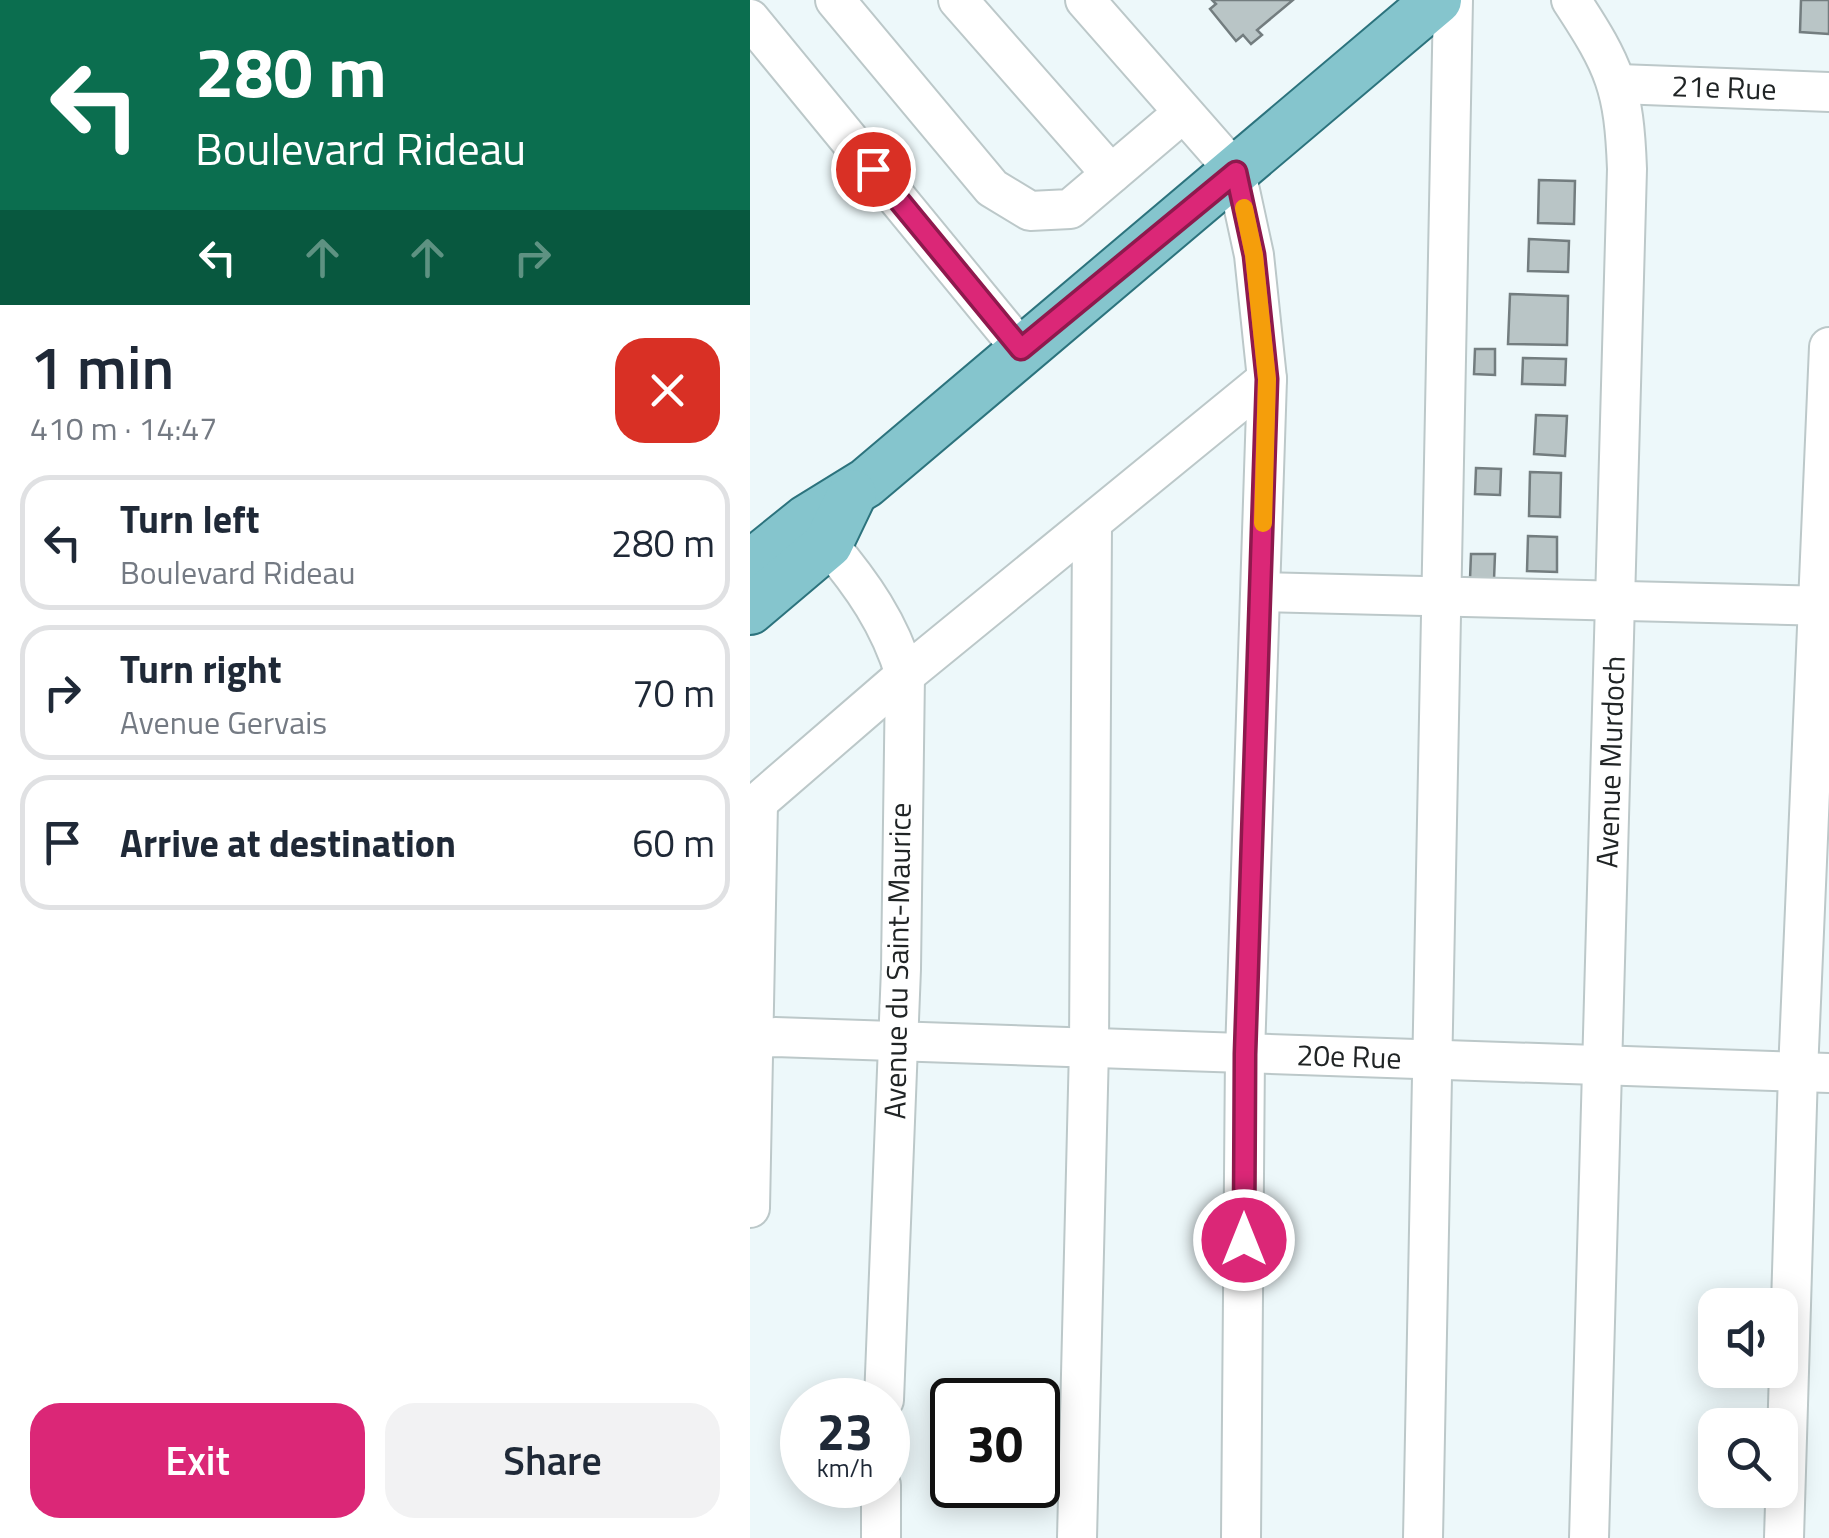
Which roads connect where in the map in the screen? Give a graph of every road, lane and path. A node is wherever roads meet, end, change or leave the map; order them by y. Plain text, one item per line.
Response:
1 (835, 0) edge
2 (958, 0) edge
3 (1085, 0) edge
4 (1570, 0) edge
5 (1436, 1) edge
6 (750, 19) edge
7 (1619, 84) junction
8 (1829, 92) edge
9 (1183, 113) junction
10 (1236, 172) junction
11 (1111, 174) junction
12 (1829, 347) edge
13 (1021, 349) junction
14 (1267, 379) junction
15 (859, 488) junction
16 (1092, 526) junction
17 (828, 544) junction
18 (750, 565) edge
19 (1261, 592) junction
20 (1444, 594) junction
21 (1617, 600) junction
22 (1824, 606) edge
23 (750, 610) edge
24 (904, 675) junction
25 (754, 806) edge
26 (752, 1039) edge
27 (898, 1042) junction
28 (1090, 1048) junction
29 (1245, 1054) junction
30 (1432, 1060) junction
31 (1599, 1066) junction
32 (1814, 1072) edge
33 (750, 1208) edge
34 (885, 1378) edge
35 (881, 1508) edge
36 (881, 1538) edge
37 (1077, 1538) edge
38 (1241, 1538) edge
39 (1423, 1538) edge
40 (1589, 1538) edge
41 (1784, 1538) edge

1 - 11 street
2 - 11 street
3 - 9 street
4 - 7 street, Avenue Murdoch
5 - 10 main road
5 - 20 street
6 - 13 street
7 - 8 street, 21e Rue
7 - 21 street, Avenue Murdoch
9 - 10 street
9 - 11 street
10 - 13 main road
10 - 14 street
12 - 22 street
13 - 15 main road
14 - 16 street
14 - 19 street
15 - 17 main road
15 - 18 main road
16 - 24 street
16 - 28 street
17 - 23 main road
17 - 24 street, Avenue du Saint-Maurice
19 - 20 street
19 - 29 street
20 - 21 street
20 - 30 street
21 - 22 street
21 - 31 street, Avenue Murdoch
22 - 32 street
24 - 25 street
24 - 27 street, Avenue du Saint-Maurice
25 - 26 street
26 - 27 street, 20e Rue
26 - 33 street
27 - 28 street, 20e Rue
27 - 34 street, Avenue du Saint-Maurice
28 - 29 street, 20e Rue
28 - 37 street
29 - 30 street, 20e Rue
29 - 38 street
30 - 31 street, 20e Rue
30 - 39 street
31 - 32 street, 20e Rue
31 - 40 street, Avenue Murdoch
32 - 41 street
35 - 36 street

